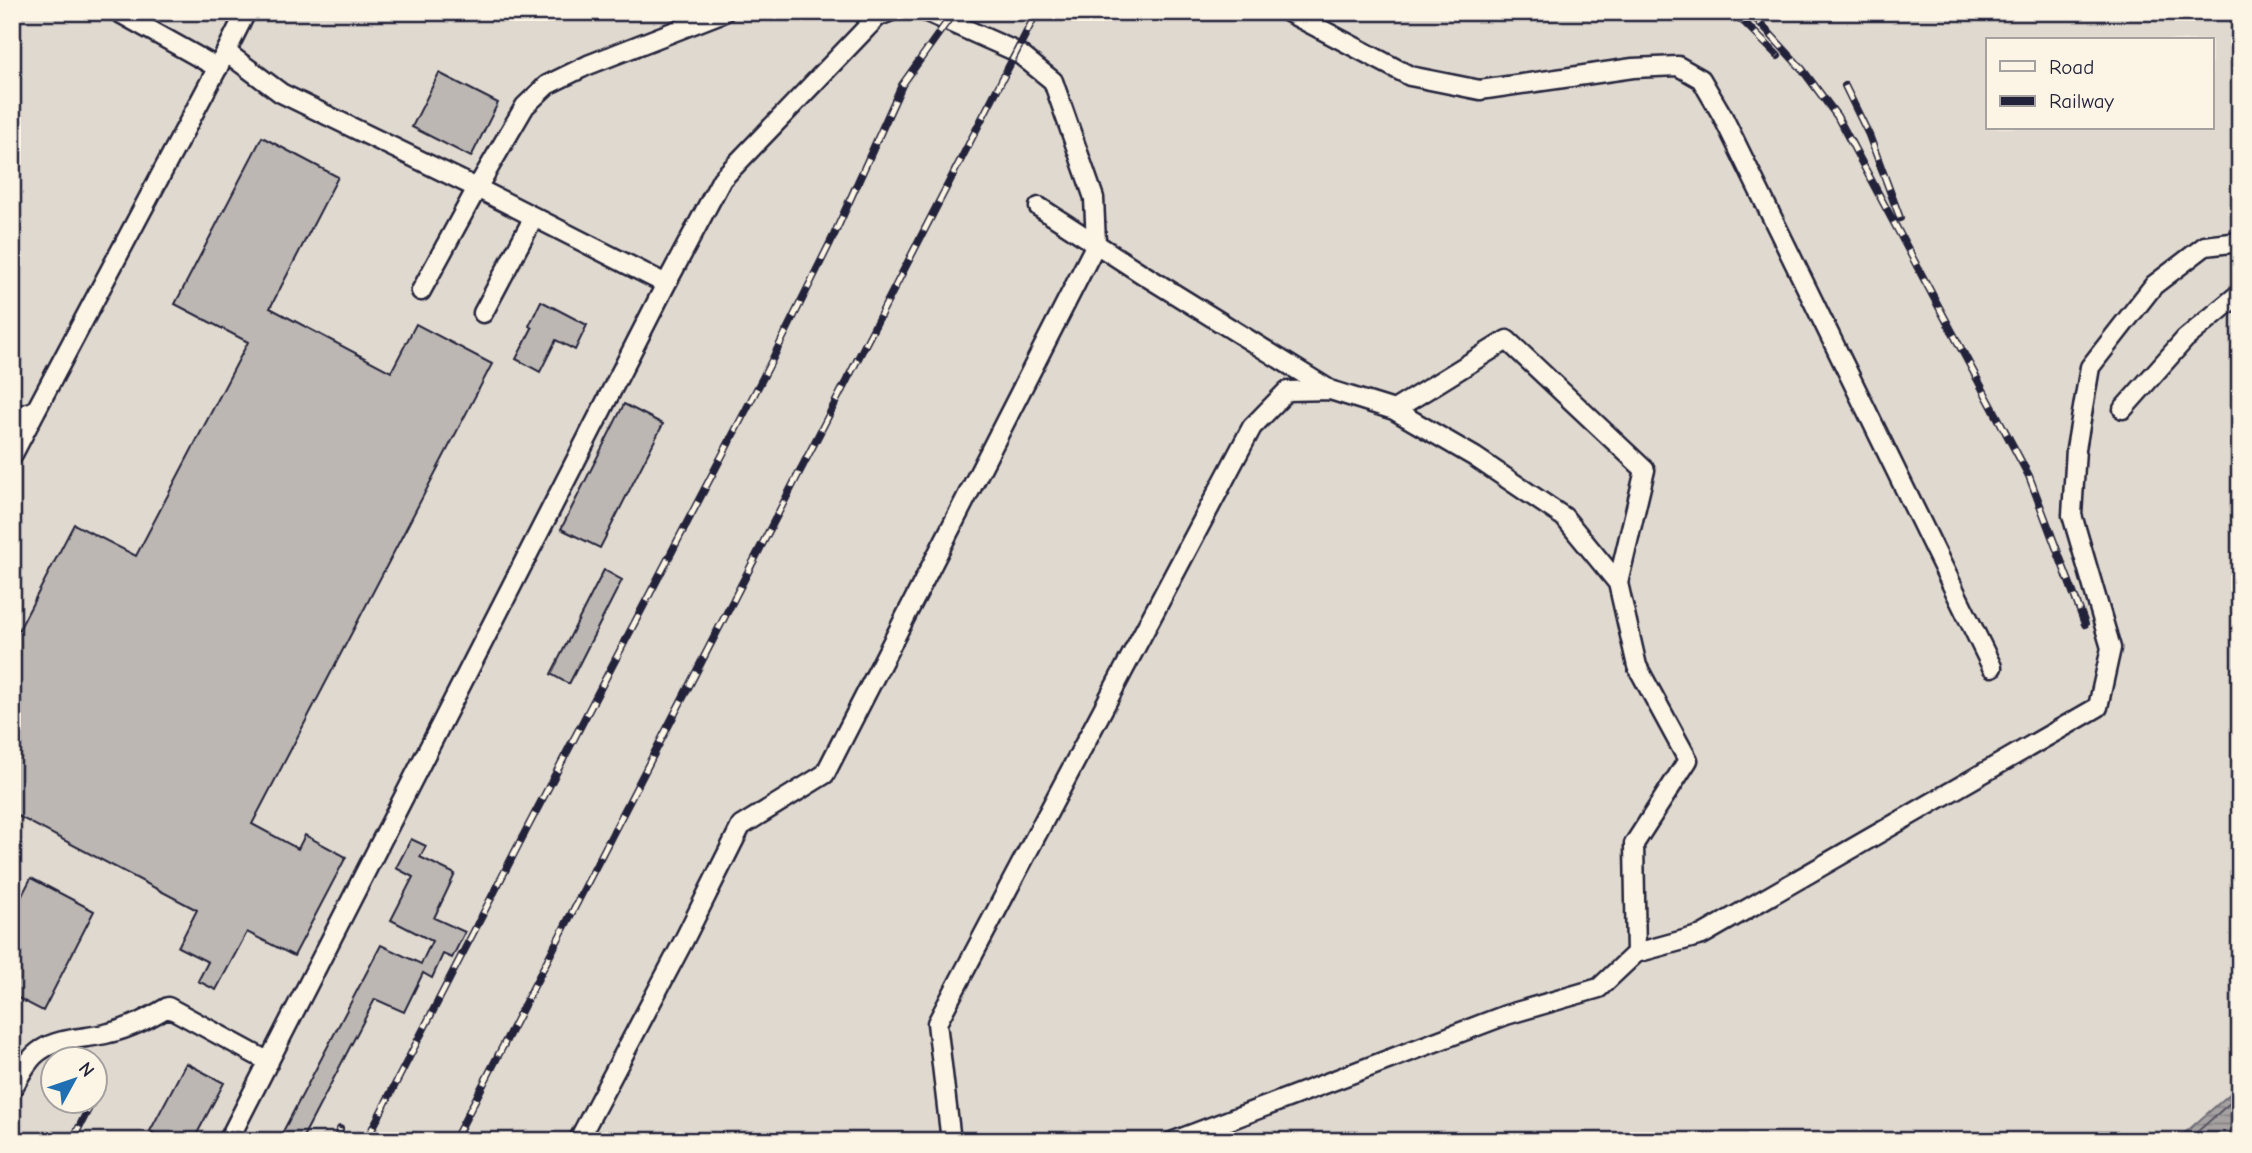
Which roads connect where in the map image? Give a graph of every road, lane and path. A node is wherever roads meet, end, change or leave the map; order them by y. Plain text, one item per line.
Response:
1 (118, 12) edge
2 (246, 12) edge
3 (724, 12) edge
4 (889, 12) edge
5 (927, 12) edge
6 (1289, 12) edge
7 (222, 60) junction
8 (477, 188) junction
9 (1039, 207) dead end
10 (534, 217) junction
11 (2240, 242) edge
12 (1096, 244) junction
13 (666, 284) junction
14 (421, 292) dead end
15 (2240, 293) edge
16 (482, 313) dead end
17 (1330, 390) junction
18 (2123, 409) dead end
19 (36, 410) junction
20 (1394, 410) junction
21 (12, 419) edge
22 (12, 456) edge
23 (1618, 583) junction
24 (1992, 667) dead end
25 (1636, 953) junction
26 (269, 1062) junction
27 (12, 1089) edge
28 (228, 1141) edge
29 (578, 1141) edge
30 (951, 1141) edge
31 (1174, 1141) edge

1 - 7 lane
2 - 7 lane
3 - 8 lane
4 - 13 lane
5 - 12 lane
6 - 24 lane
7 - 8 lane
7 - 19 lane
8 - 10 lane
8 - 14 lane
9 - 12 lane
10 - 13 lane
10 - 16 lane
11 - 25 lane
12 - 17 lane
12 - 29 lane
13 - 26 lane
15 - 18 lane
17 - 20 lane
17 - 30 lane
19 - 21 lane
19 - 22 lane
20 - 23 lane
20 - 23 lane
23 - 25 lane
25 - 31 lane
26 - 27 lane
26 - 28 lane

